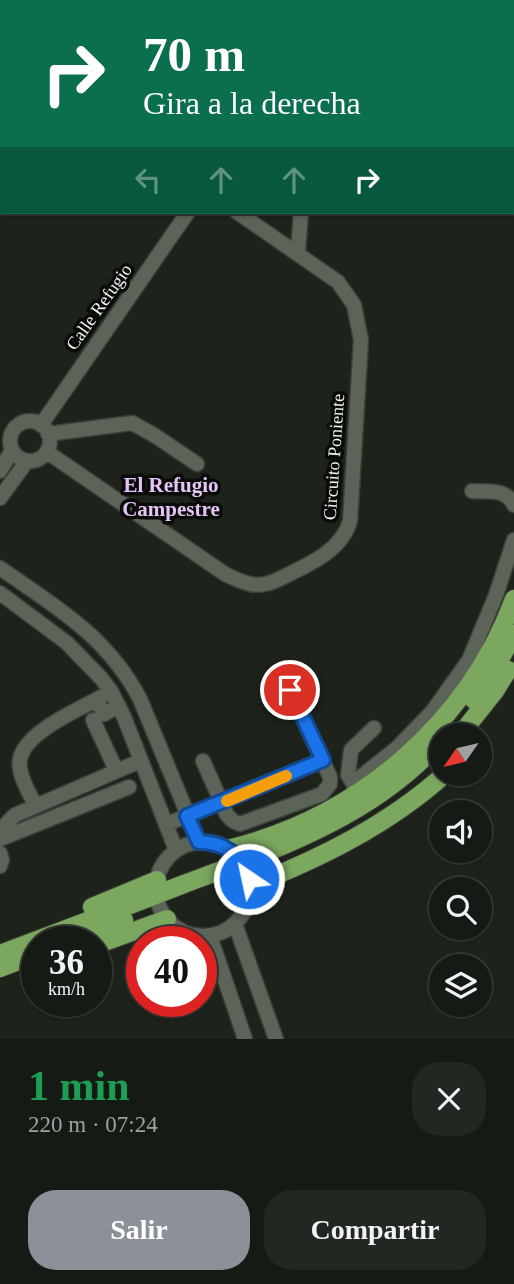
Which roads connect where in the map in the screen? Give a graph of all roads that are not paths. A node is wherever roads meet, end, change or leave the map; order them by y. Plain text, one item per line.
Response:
1 (187, 214) edge
2 (240, 214) edge
3 (301, 214) edge
4 (298, 253) junction
5 (45, 429) junction
6 (12, 450) junction
7 (47, 452) junction
8 (27, 461) junction
9 (197, 464) dead end
10 (0, 471) edge
11 (472, 491) dead end
12 (0, 498) edge
13 (514, 505) edge
14 (514, 540) edge
15 (0, 568) edge
16 (0, 593) edge
17 (514, 600) edge
18 (514, 634) edge
19 (514, 659) edge
20 (290, 690) dead end
21 (111, 691) junction
22 (96, 700) junction
23 (119, 706) junction
24 (482, 708) junction
25 (99, 717) junction
26 (452, 723) edge
27 (455, 723) edge
28 (462, 723) edge
29 (477, 723) edge
30 (374, 728) dead end
31 (429, 745) edge
32 (429, 751) edge
33 (323, 760) junction
34 (140, 761) junction
35 (203, 761) dead end
36 (429, 767) edge
37 (116, 771) junction
38 (430, 786) edge
39 (129, 787) dead end
40 (355, 788) junction
41 (64, 792) junction
42 (221, 803) junction
43 (35, 805) junction
44 (71, 811) junction
45 (187, 816) junction
46 (167, 824) junction
47 (0, 838) edge
48 (199, 842) junction
49 (228, 849) junction
50 (176, 850) junction
51 (0, 853) edge
52 (0, 866) edge
53 (247, 873) junction
54 (160, 900) junction
55 (235, 924) junction
56 (103, 926) edge
57 (180, 926) edge
58 (112, 934) edge
59 (217, 934) edge
60 (0, 944) edge
61 (0, 954) edge
62 (217, 957) edge
63 (21, 960) edge
64 (0, 968) edge
65 (21, 972) edge
66 (0, 980) edge
67 (245, 1039) edge
68 (276, 1039) edge

1 - 5 street, Calle Refugio
2 - 4 street, Circuito Poniente
3 - 4 street
4 - 7 street, Circuito Poniente
5 - 6 street
5 - 7 street
5 - 9 street
6 - 8 street
6 - 10 street
7 - 8 street
8 - 12 street
11 - 13 street
14 - 40 street
15 - 45 street
16 - 21 street
17 - 26 main road
18 - 27 main road
19 - 24 main road
20 - 33 street
21 - 22 street
21 - 23 street
22 - 25 street
22 - 43 street
23 - 25 street
23 - 34 street
24 - 28 main road
24 - 29 main road
25 - 37 street
30 - 40 street
31 - 40 main road
32 - 53 main road
33 - 42 street
33 - 42 street
34 - 37 street
34 - 46 street
35 - 42 street
36 - 53 main road
37 - 41 street
38 - 53 main road
39 - 44 street
40 - 49 main road
41 - 43 street
41 - 44 street
42 - 45 street
43 - 47 street
44 - 47 street
45 - 46 street
45 - 48 street
46 - 50 street
48 - 49 street
48 - 50 street
49 - 53 street
50 - 54 street
51 - 52 street
53 - 54 main road
53 - 55 street
54 - 56 main road
54 - 57 street
54 - 58 main road
54 - 60 main road
54 - 61 main road
55 - 59 street
55 - 68 street
62 - 67 street
63 - 64 main road
65 - 66 main road

